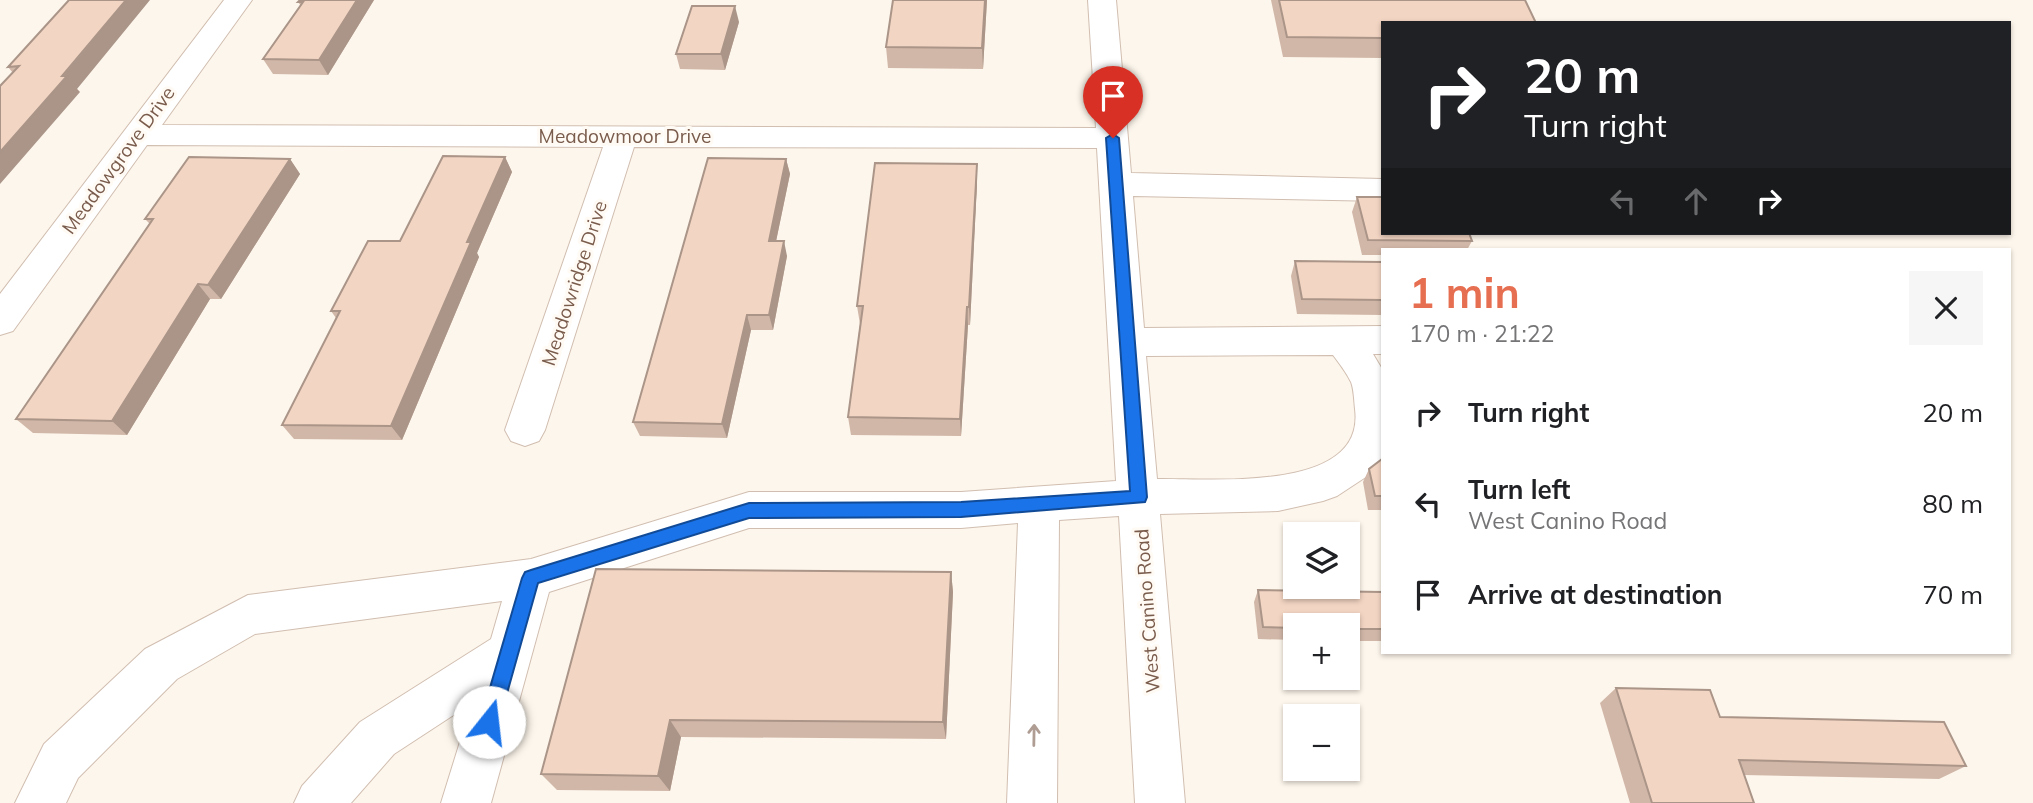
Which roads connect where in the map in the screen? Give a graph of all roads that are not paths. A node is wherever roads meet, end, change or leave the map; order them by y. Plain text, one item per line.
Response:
1 (237, 0) edge
2 (1102, 0) edge
3 (137, 135) junction
4 (622, 136) junction
5 (1113, 138) junction
6 (1116, 184) junction
7 (1381, 190) edge
8 (0, 321) edge
9 (1363, 341) edge
10 (1127, 342) junction
11 (525, 429) dead end
12 (1139, 497) junction
13 (1039, 504) junction
14 (531, 578) junction
15 (510, 652) junction
16 (40, 803) edge
17 (319, 803) edge
18 (466, 803) edge
19 (1032, 803) edge
20 (1160, 803) edge

1 - 3 street, Meadowgrove Drive
2 - 5 street, West Canino Road
3 - 4 street, Meadowmoor Drive
3 - 8 street, Meadowgrove Drive
4 - 5 street, Meadowmoor Drive
4 - 11 street, Meadowridge Drive
5 - 6 street, West Canino Road
6 - 7 street
6 - 10 street, West Canino Road
9 - 10 street
9 - 12 street
10 - 12 street, West Canino Road
12 - 13 street
12 - 20 street, West Canino Road
13 - 14 street
19 -> 13 street
14 - 15 street
14 - 16 street
15 - 17 street
15 - 18 street

